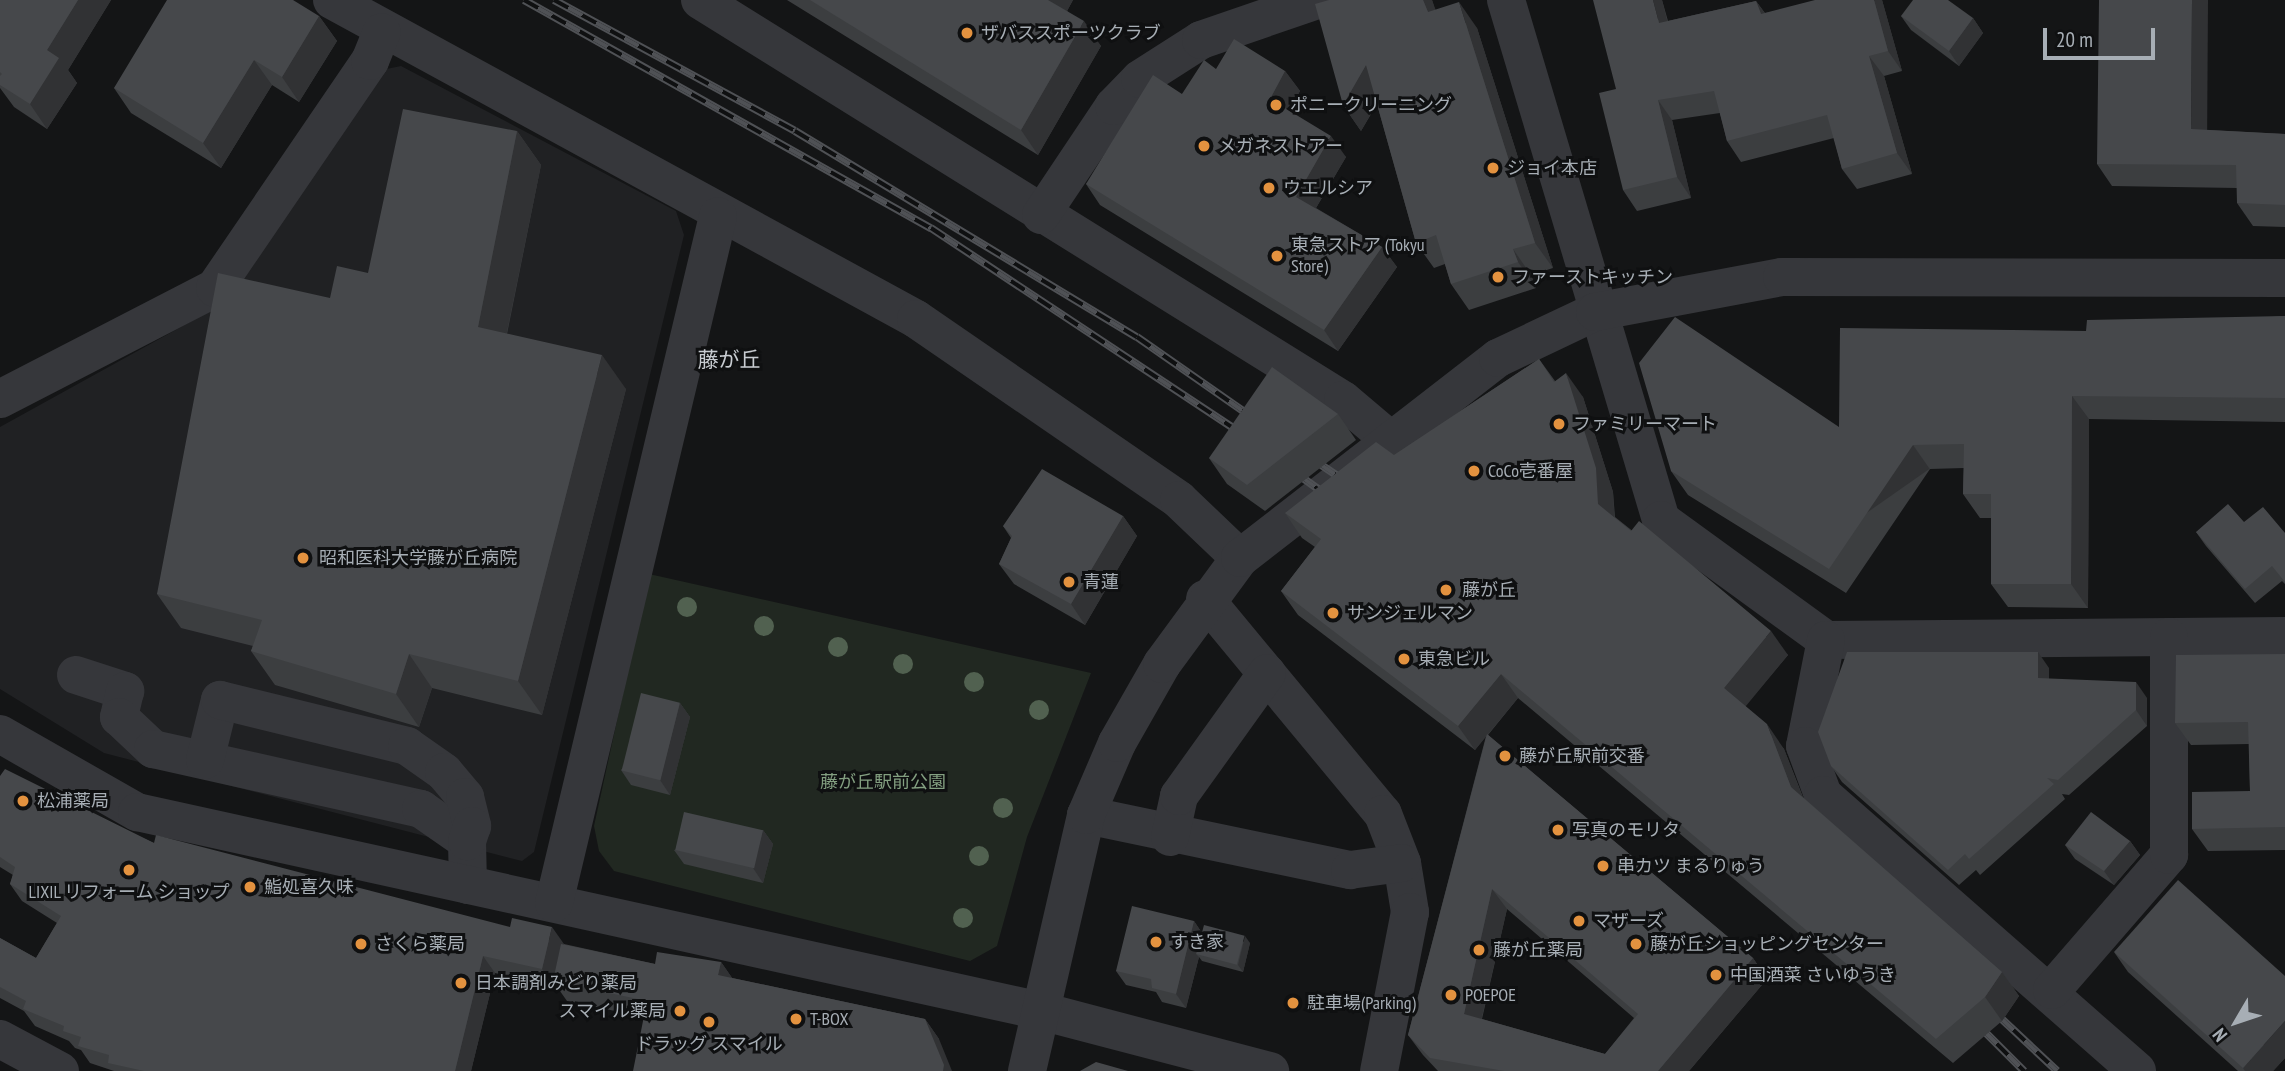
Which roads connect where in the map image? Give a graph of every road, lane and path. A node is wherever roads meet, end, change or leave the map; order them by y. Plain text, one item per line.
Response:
1 (332, 0) edge
2 (700, 0) edge
3 (1317, 0) edge
4 (1506, 0) edge
5 (382, 32) junction
6 (1041, 215) junction
7 (718, 216) junction
8 (2285, 278) edge
9 (1595, 312) junction
10 (0, 399) edge
11 (1389, 439) junction
12 (1240, 558) junction
13 (1205, 600) junction
14 (2285, 636) edge
15 (2169, 637) junction
16 (1826, 640) junction
17 (1267, 673) junction
18 (76, 675) dead end
19 (0, 734) edge
20 (205, 760) junction
21 (1086, 815) junction
22 (1170, 837) junction
23 (467, 842) junction
24 (1402, 863) junction
25 (468, 885) junction
26 (554, 903) junction
27 (2052, 990) junction
28 (1041, 1011) junction
29 (0, 1039) edge
30 (60, 1071) edge
31 (1027, 1071) edge
32 (1269, 1071) edge
33 (1379, 1071) edge
34 (2137, 1071) edge

1 - 5 street
2 - 6 street
3 - 6 street
4 - 9 street
5 - 7 street
5 - 10 street
6 - 11 street
7 - 12 street
7 - 26 street
8 - 9 street
9 - 11 street
9 - 16 street
11 - 12 street
12 - 13 street
13 - 17 street
13 - 21 street
14 - 15 street
15 - 16 street
15 - 27 street
16 - 27 street
17 - 22 street
17 - 24 street
18 - 20 street
19 - 25 street
20 - 23 street
20 - 23 street
21 - 22 street
21 - 28 street
22 - 24 street
23 - 25 street
24 - 33 street
25 - 26 street
26 - 28 street
27 - 34 street
28 - 31 street
28 - 32 street
29 - 30 street

